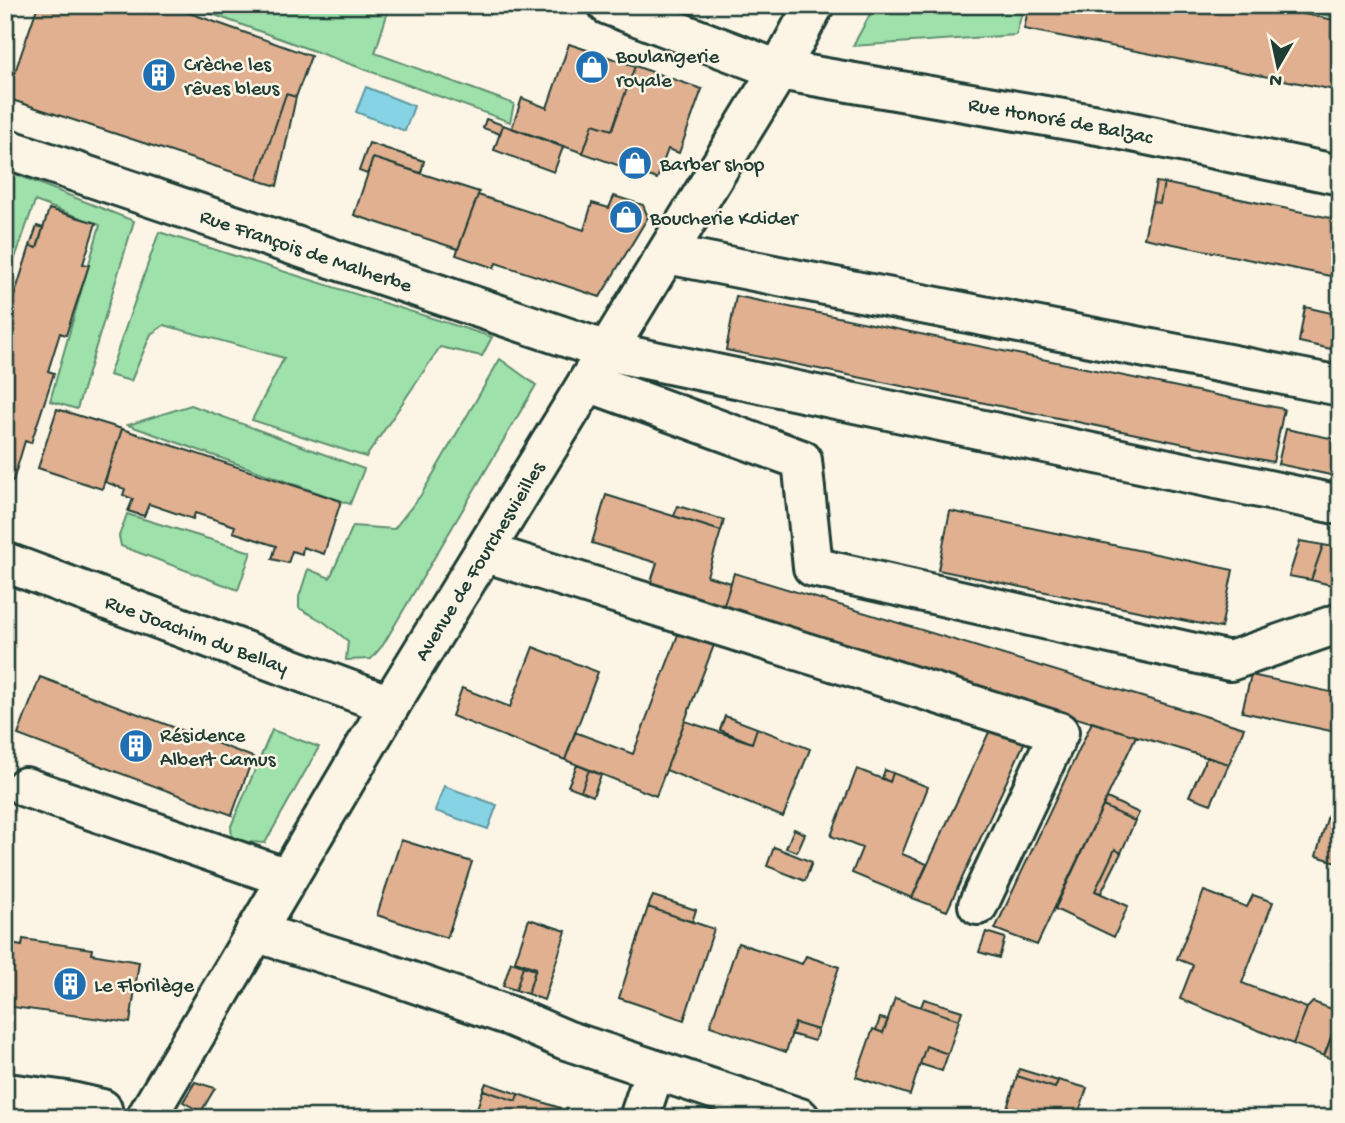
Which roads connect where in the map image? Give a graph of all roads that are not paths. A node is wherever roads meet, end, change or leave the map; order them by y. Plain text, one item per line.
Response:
1 (608, 5) edge
2 (814, 5) edge
3 (779, 70) junction
4 (5, 148) edge
5 (1340, 175) edge
6 (667, 254) junction
7 (598, 366) junction
8 (1340, 386) edge
9 (1340, 505) edge
10 (484, 552) junction
11 (5, 562) edge
12 (1340, 623) edge
13 (390, 705) junction
14 (25, 786) dead end
15 (287, 878) junction
16 (978, 905) dead end
17 (255, 932) junction
18 (655, 1070) junction
19 (9, 1092) edge
20 (102, 1109) dead end
21 (146, 1118) edge
22 (639, 1118) edge
23 (800, 1118) edge

1 - 3 street, Rue Honoré de Balzac
2 - 3 street, Avenue de Fourchesvieilles
3 - 5 street, Rue Honoré de Balzac
3 - 6 street, Avenue de Fourchesvieilles
4 - 7 street, Rue François de Malherbe
6 - 7 street, Avenue de Fourchesvieilles
6 - 8 street
7 - 9 street
7 - 10 street, Avenue de Fourchesvieilles
7 - 12 street
10 - 13 street, Avenue de Fourchesvieilles
10 - 16 street
11 - 13 street, Rue Joachim du Bellay
13 - 15 street, Avenue de Fourchesvieilles
14 - 15 street
15 - 17 street, Avenue de Fourchesvieilles
17 - 18 street
17 - 21 street, Avenue de Fourchesvieilles
18 - 22 street
18 - 23 street
19 - 20 street

